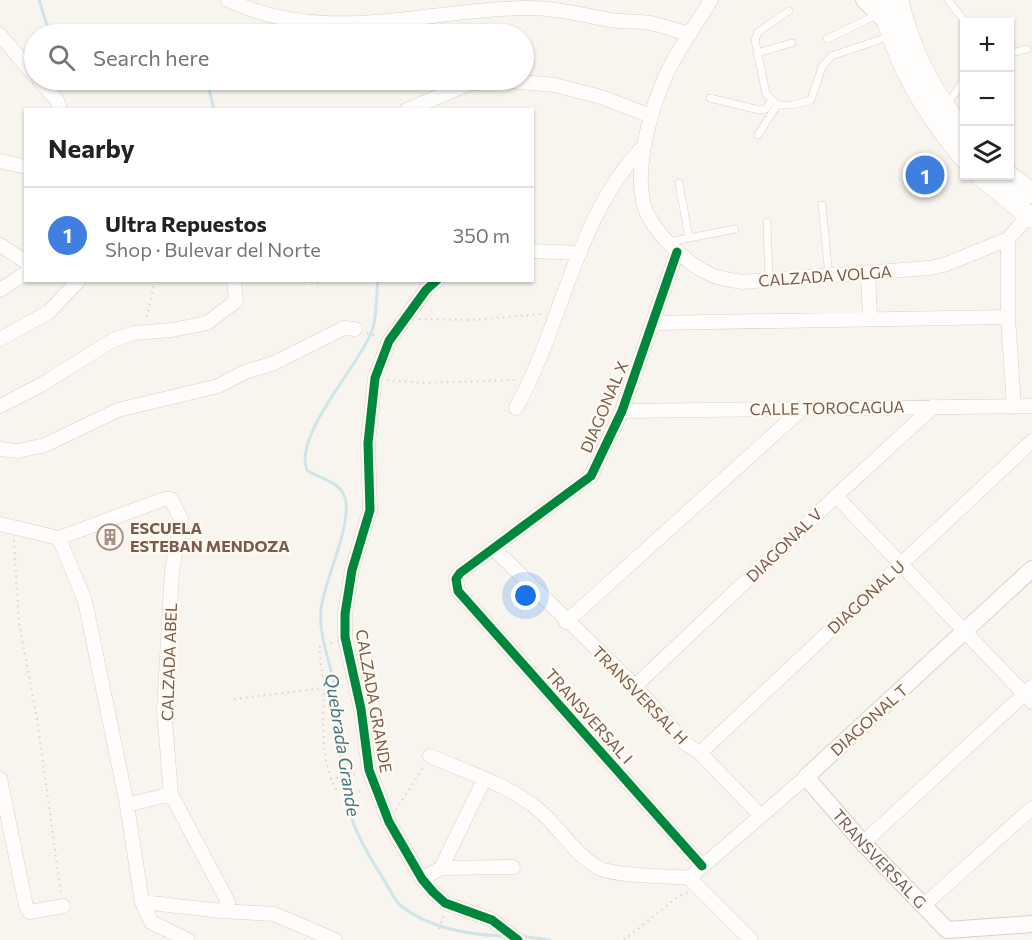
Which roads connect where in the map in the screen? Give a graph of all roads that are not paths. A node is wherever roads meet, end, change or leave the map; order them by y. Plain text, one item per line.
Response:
1 (228, 0) edge
2 (711, 0) edge
3 (864, 0) edge
4 (898, 0) edge
5 (948, 0) edge
6 (789, 11) dead end
7 (884, 18) edge
8 (962, 18) edge
9 (690, 34) junction
10 (0, 35) edge
11 (826, 39) dead end
12 (792, 43) dead end
13 (1027, 48) dead end
14 (1014, 52) edge
15 (757, 53) junction
16 (24, 63) edge
17 (534, 83) edge
18 (960, 86) edge
19 (48, 90) edge
20 (454, 90) edge
21 (710, 98) dead end
22 (774, 103) junction
23 (59, 108) edge
24 (412, 108) edge
25 (944, 108) junction
26 (651, 116) junction
27 (960, 127) edge
28 (758, 135) dead end
29 (645, 146) junction
30 (960, 153) edge
31 (0, 161) edge
32 (24, 167) edge
33 (986, 180) edge
34 (1014, 180) edge
35 (679, 183) dead end
36 (1032, 193) edge
37 (822, 206) dead end
38 (1030, 217) edge
39 (768, 222) dead end
40 (735, 228) dead end
41 (689, 238) junction
42 (1008, 239) junction
43 (0, 245) edge
44 (672, 247) junction
45 (534, 251) edge
46 (580, 253) junction
47 (24, 261) edge
48 (868, 273) junction
49 (24, 274) edge
50 (829, 276) junction
51 (77, 282) edge
52 (234, 282) edge
53 (435, 282) edge
54 (769, 282) junction
55 (0, 290) edge
56 (1008, 317) junction
57 (870, 319) junction
58 (653, 323) junction
59 (355, 329) road end
60 (0, 339) edge
61 (0, 406) edge
62 (934, 406) junction
63 (1032, 406) edge
64 (1014, 407) junction
65 (516, 408) dead end
66 (802, 409) junction
67 (622, 411) junction
68 (1032, 441) edge
69 (0, 450) edge
70 (836, 496) junction
71 (6, 525) edge
72 (59, 538) junction
73 (493, 548) junction
74 (902, 562) junction
75 (1032, 569) edge
76 (456, 585) joint
77 (566, 622) junction
78 (967, 630) junction
79 (635, 686) junction
80 (1030, 694) edge
81 (700, 753) junction
82 (430, 756) road end
83 (806, 777) junction
84 (0, 779) edge
85 (484, 780) junction
86 (171, 794) junction
87 (127, 805) junction
88 (1032, 808) edge
89 (761, 816) junction
90 (863, 843) junction
91 (702, 866) junction
92 (513, 867) dead end
93 (441, 868) junction
94 (422, 879) junction
95 (694, 883) junction
96 (142, 902) junction
97 (924, 905) junction
98 (63, 906) road end
99 (221, 910) junction
100 (1032, 924) edge
101 (951, 935) edge
102 (188, 940) edge
103 (335, 940) edge
104 (518, 940) edge
105 (751, 940) edge

1 - 9 street
2 - 9 street, CALZADA VOLGA
3 - 7 street
4 - 25 main road
5 - 8 lane
6 - 15 lane
7 - 11 lane
7 - 22 lane
7 - 30 main road
9 - 26 street, CALZADA VOLGA
10 - 16 street
12 - 15 lane
13 - 14 lane
15 - 22 lane
17 - 26 street
18 - 25 lane
19 - 23 street
20 - 24 street
21 - 22 lane
22 - 28 lane
25 - 27 main road
26 - 29 street, CALZADA VOLGA
29 - 44 street, CALZADA VOLGA
29 - 46 street
31 - 32 street
33 - 38 main road
34 - 36 main road
35 - 41 lane
37 - 50 lane
38 - 42 street, CALZADA VOLGA
39 - 54 lane
40 - 41 lane
41 - 44 lane
42 - 48 street, CALZADA VOLGA
42 - 56 street
43 - 47 street
44 - 54 street, CALZADA VOLGA
44 - 58 street, DIAGONAL X
45 - 46 street
46 - 65 street
48 - 50 street, CALZADA VOLGA
48 - 57 street
49 - 55 street
50 - 54 street, CALZADA VOLGA
51 - 60 street
52 - 61 street
53 - 94 street, CALZADA GRANDE
56 - 57 street
56 - 64 street
57 - 58 street
58 - 67 street, DIAGONAL X
59 - 69 street
62 - 64 street, CALLE TOROCAGUA
62 - 66 street, CALLE TOROCAGUA
62 - 70 street, DIAGONAL V
63 - 64 street, CALLE TOROCAGUA
66 - 67 street, CALLE TOROCAGUA
66 - 77 street
67 - 73 street, DIAGONAL X
68 - 74 street, DIAGONAL U
70 - 74 street
70 - 79 street, DIAGONAL V
71 - 72 street
72 - 86 street, CALZADA ABEL
72 - 87 street
73 - 76 street, DIAGONAL X
73 - 77 street, TRANSVERSAL H
74 - 78 street
74 - 81 street, DIAGONAL U
75 - 78 street, DIAGONAL T
76 - 91 street, TRANSVERSAL I
77 - 79 street, TRANSVERSAL H
78 - 80 street
78 - 83 street, DIAGONAL T
79 - 81 street, TRANSVERSAL H
80 - 90 street
81 - 89 street, TRANSVERSAL H
82 - 85 street
83 - 89 street, DIAGONAL T
83 - 90 street, TRANSVERSAL G
84 - 98 street
85 - 93 street
85 - 95 street
86 - 87 street
86 - 99 street, CALZADA ABEL
87 - 96 street
88 - 97 street
89 - 91 street, DIAGONAL T
90 - 97 street, TRANSVERSAL G
91 - 95 street, DIAGONAL T
92 - 93 street
93 - 94 street
94 - 104 street, CALZADA GRANDE
95 - 105 street
96 - 99 street
96 - 102 street
97 - 101 street, TRANSVERSAL G
99 - 103 street
100 - 101 street

